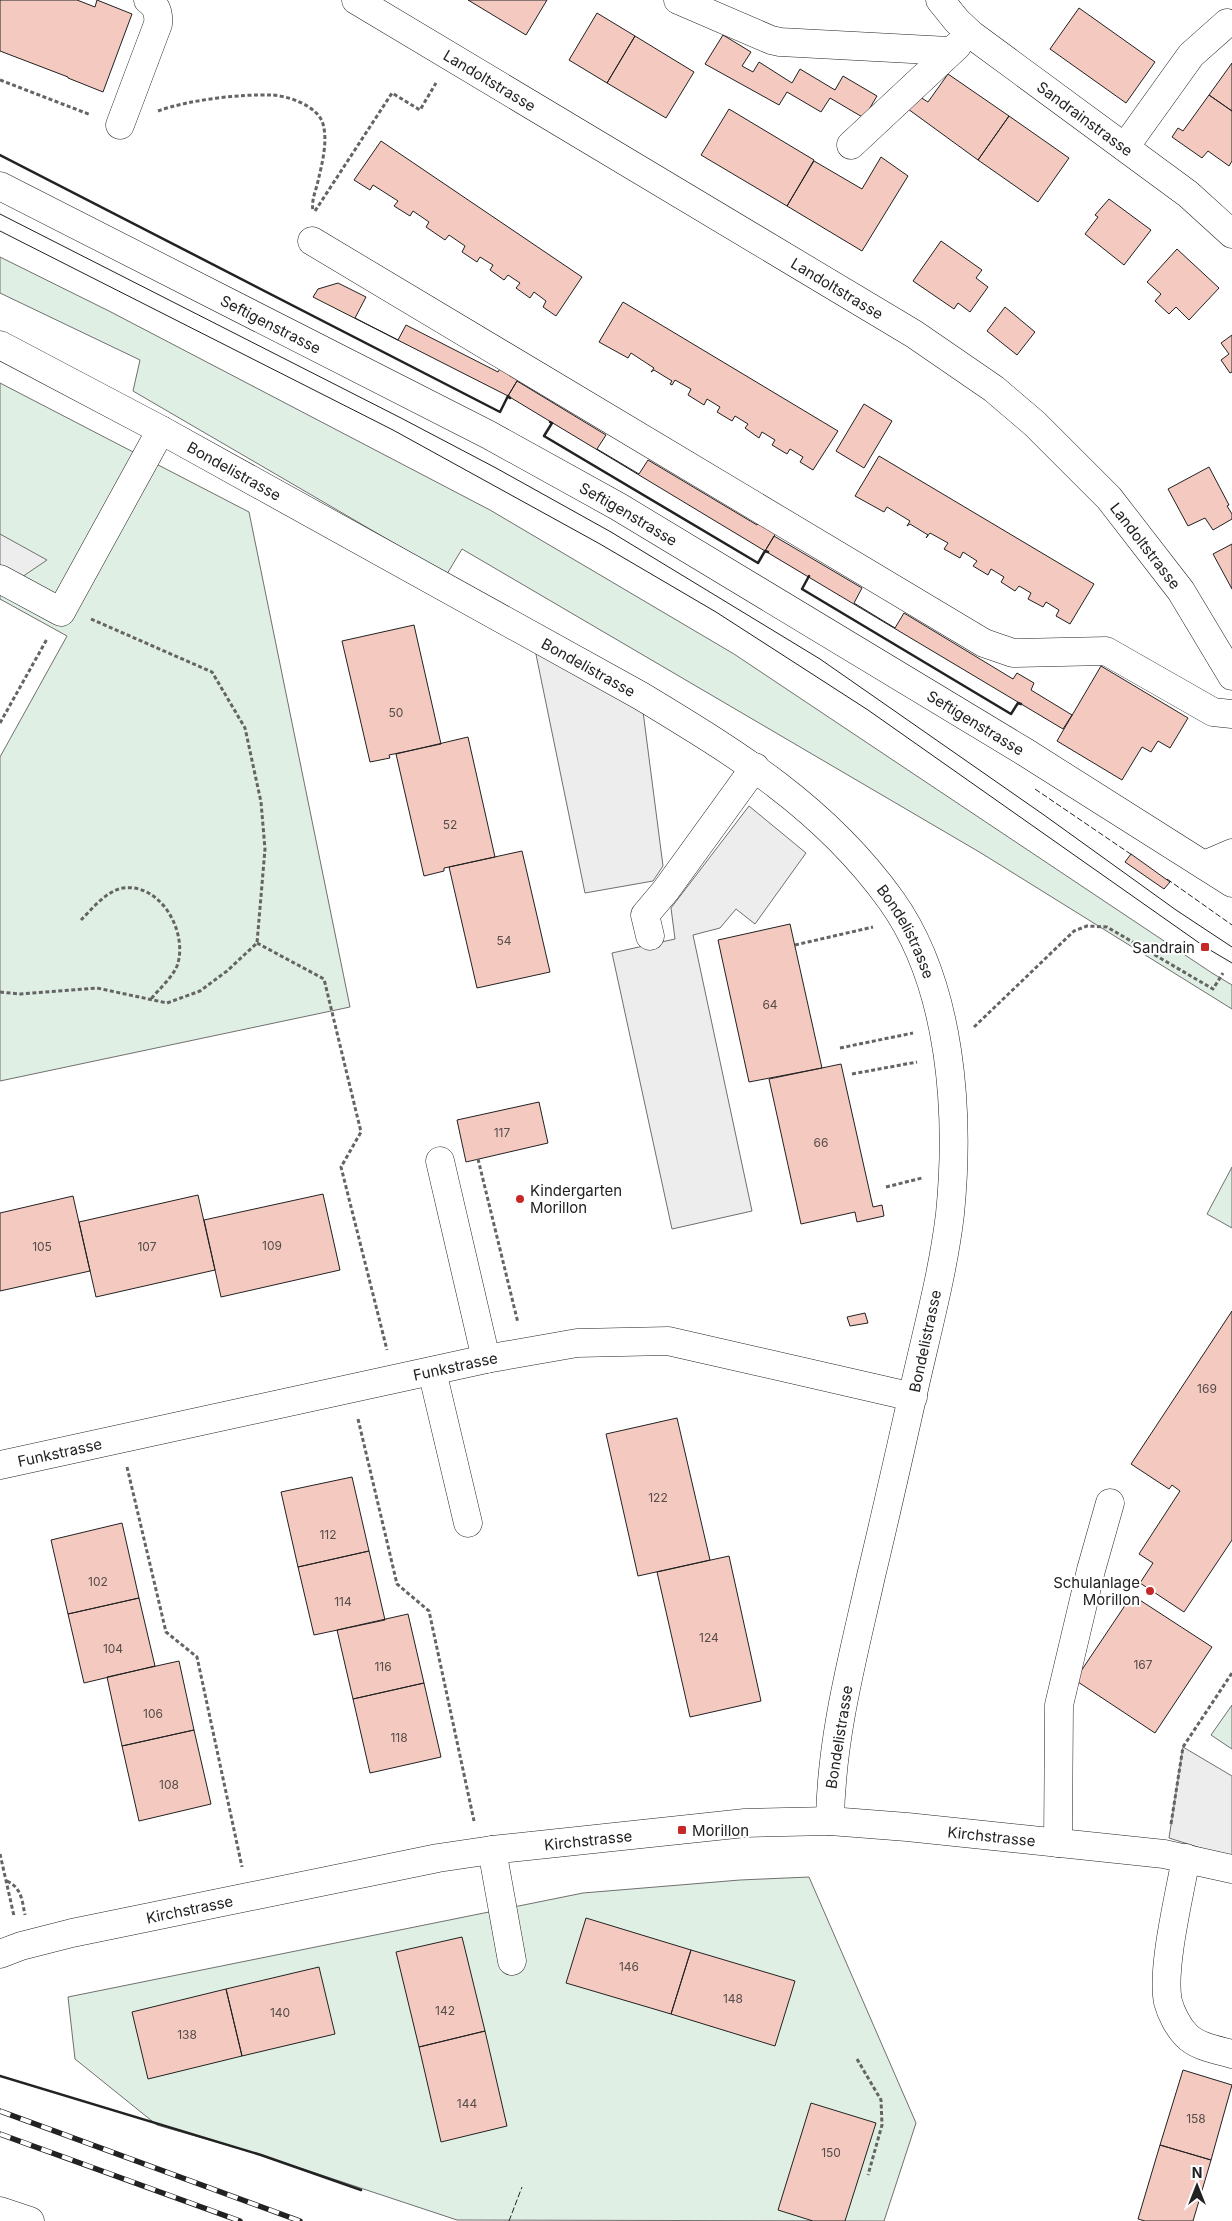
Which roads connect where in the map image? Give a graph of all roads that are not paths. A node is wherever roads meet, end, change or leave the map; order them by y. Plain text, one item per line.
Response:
1 (148, 0) edge
2 (356, 0) edge
3 (678, 0) edge
4 (940, 0) edge
5 (1227, 23) dead end
6 (972, 35) junction
7 (949, 51) junction
8 (120, 125) road end
9 (851, 144) dead end
10 (1125, 147) junction
11 (0, 186) edge
12 (1232, 234) edge
13 (312, 241) road end
14 (0, 345) edge
15 (161, 430) junction
16 (0, 579) edge
17 (1232, 676) edge
18 (1232, 714) edge
19 (755, 767) junction
20 (1232, 854) edge
21 (1204, 865) junction
22 (1232, 883) edge
23 (650, 936) dead end
24 (440, 1161) dead end
25 (486, 1359) junction
26 (432, 1371) junction
27 (913, 1397) junction
28 (0, 1465) edge
29 (1110, 1503) dead end
30 (468, 1523) dead end
31 (830, 1821) junction
32 (1058, 1843) junction
33 (492, 1850) junction
34 (1175, 1856) junction
35 (1232, 1869) edge
36 (0, 1954) edge
37 (512, 1961) dead end
38 (1232, 2054) edge
39 (0, 2211) edge
40 (30, 2221) edge

1 - 8 street
2 - 17 street, Landoltstrasse
3 - 7 street
4 - 6 street, Sandrainstrasse
5 - 10 street
6 - 7 street
6 - 10 street, Sandrainstrasse
7 - 9 street
10 - 12 street, Sandrainstrasse
11 - 21 street, Seftigenstrasse
13 - 18 street
14 - 15 street, Bondelistrasse
15 - 16 street
15 - 19 street, Bondelistrasse
19 - 23 street
19 - 27 street, Bondelistrasse
20 - 21 street
21 - 22 street, Seftigenstrasse
24 - 25 street
25 - 26 street, Funkstrasse
25 - 27 street, Funkstrasse
26 - 28 street, Funkstrasse
26 - 30 street
27 - 31 street, Bondelistrasse
29 - 32 street
31 - 32 street, Kirchstrasse
31 - 33 street, Kirchstrasse
32 - 34 street, Kirchstrasse
33 - 36 street, Kirchstrasse
33 - 37 street
34 - 35 street, Kirchstrasse
34 - 38 street
39 - 40 street

